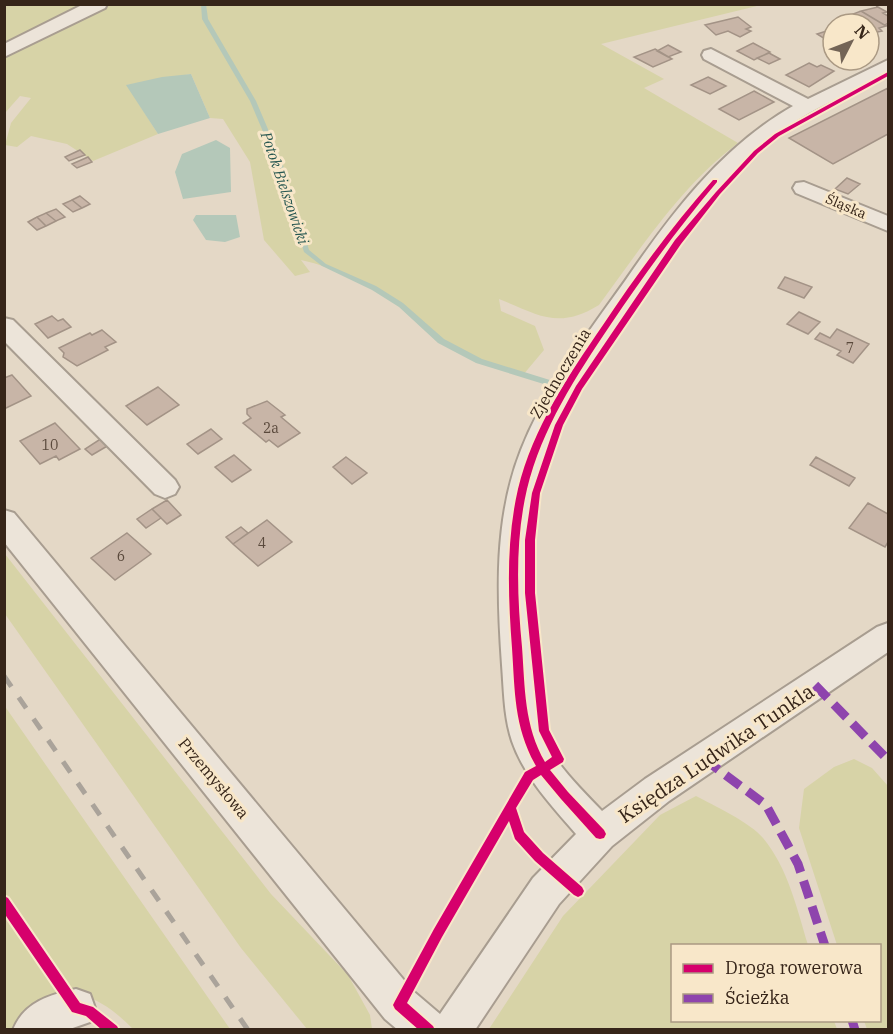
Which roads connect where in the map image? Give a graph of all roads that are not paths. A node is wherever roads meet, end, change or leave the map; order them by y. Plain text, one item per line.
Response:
1 (99, 4) edge
2 (4, 52) edge
3 (711, 55) dead end
4 (888, 66) edge
5 (808, 107) junction
6 (804, 188) dead end
7 (888, 224) edge
8 (4, 326) edge
9 (165, 487) dead end
10 (4, 521) edge
11 (888, 636) edge
12 (600, 834) junction
13 (76, 1008) dead end
14 (32, 1029) edge
15 (429, 1029) edge
16 (452, 1029) edge

1 - 2 street
3 - 5 street
4 - 5 street, Zjednoczenia
5 - 12 street, Zjednoczenia
6 - 7 street, Śląska
8 - 9 street
10 - 15 street, Przemysłowa
11 - 12 street, Księdza Ludwika Tunkla
12 - 16 street, Księdza Ludwika Tunkla
13 - 14 street

